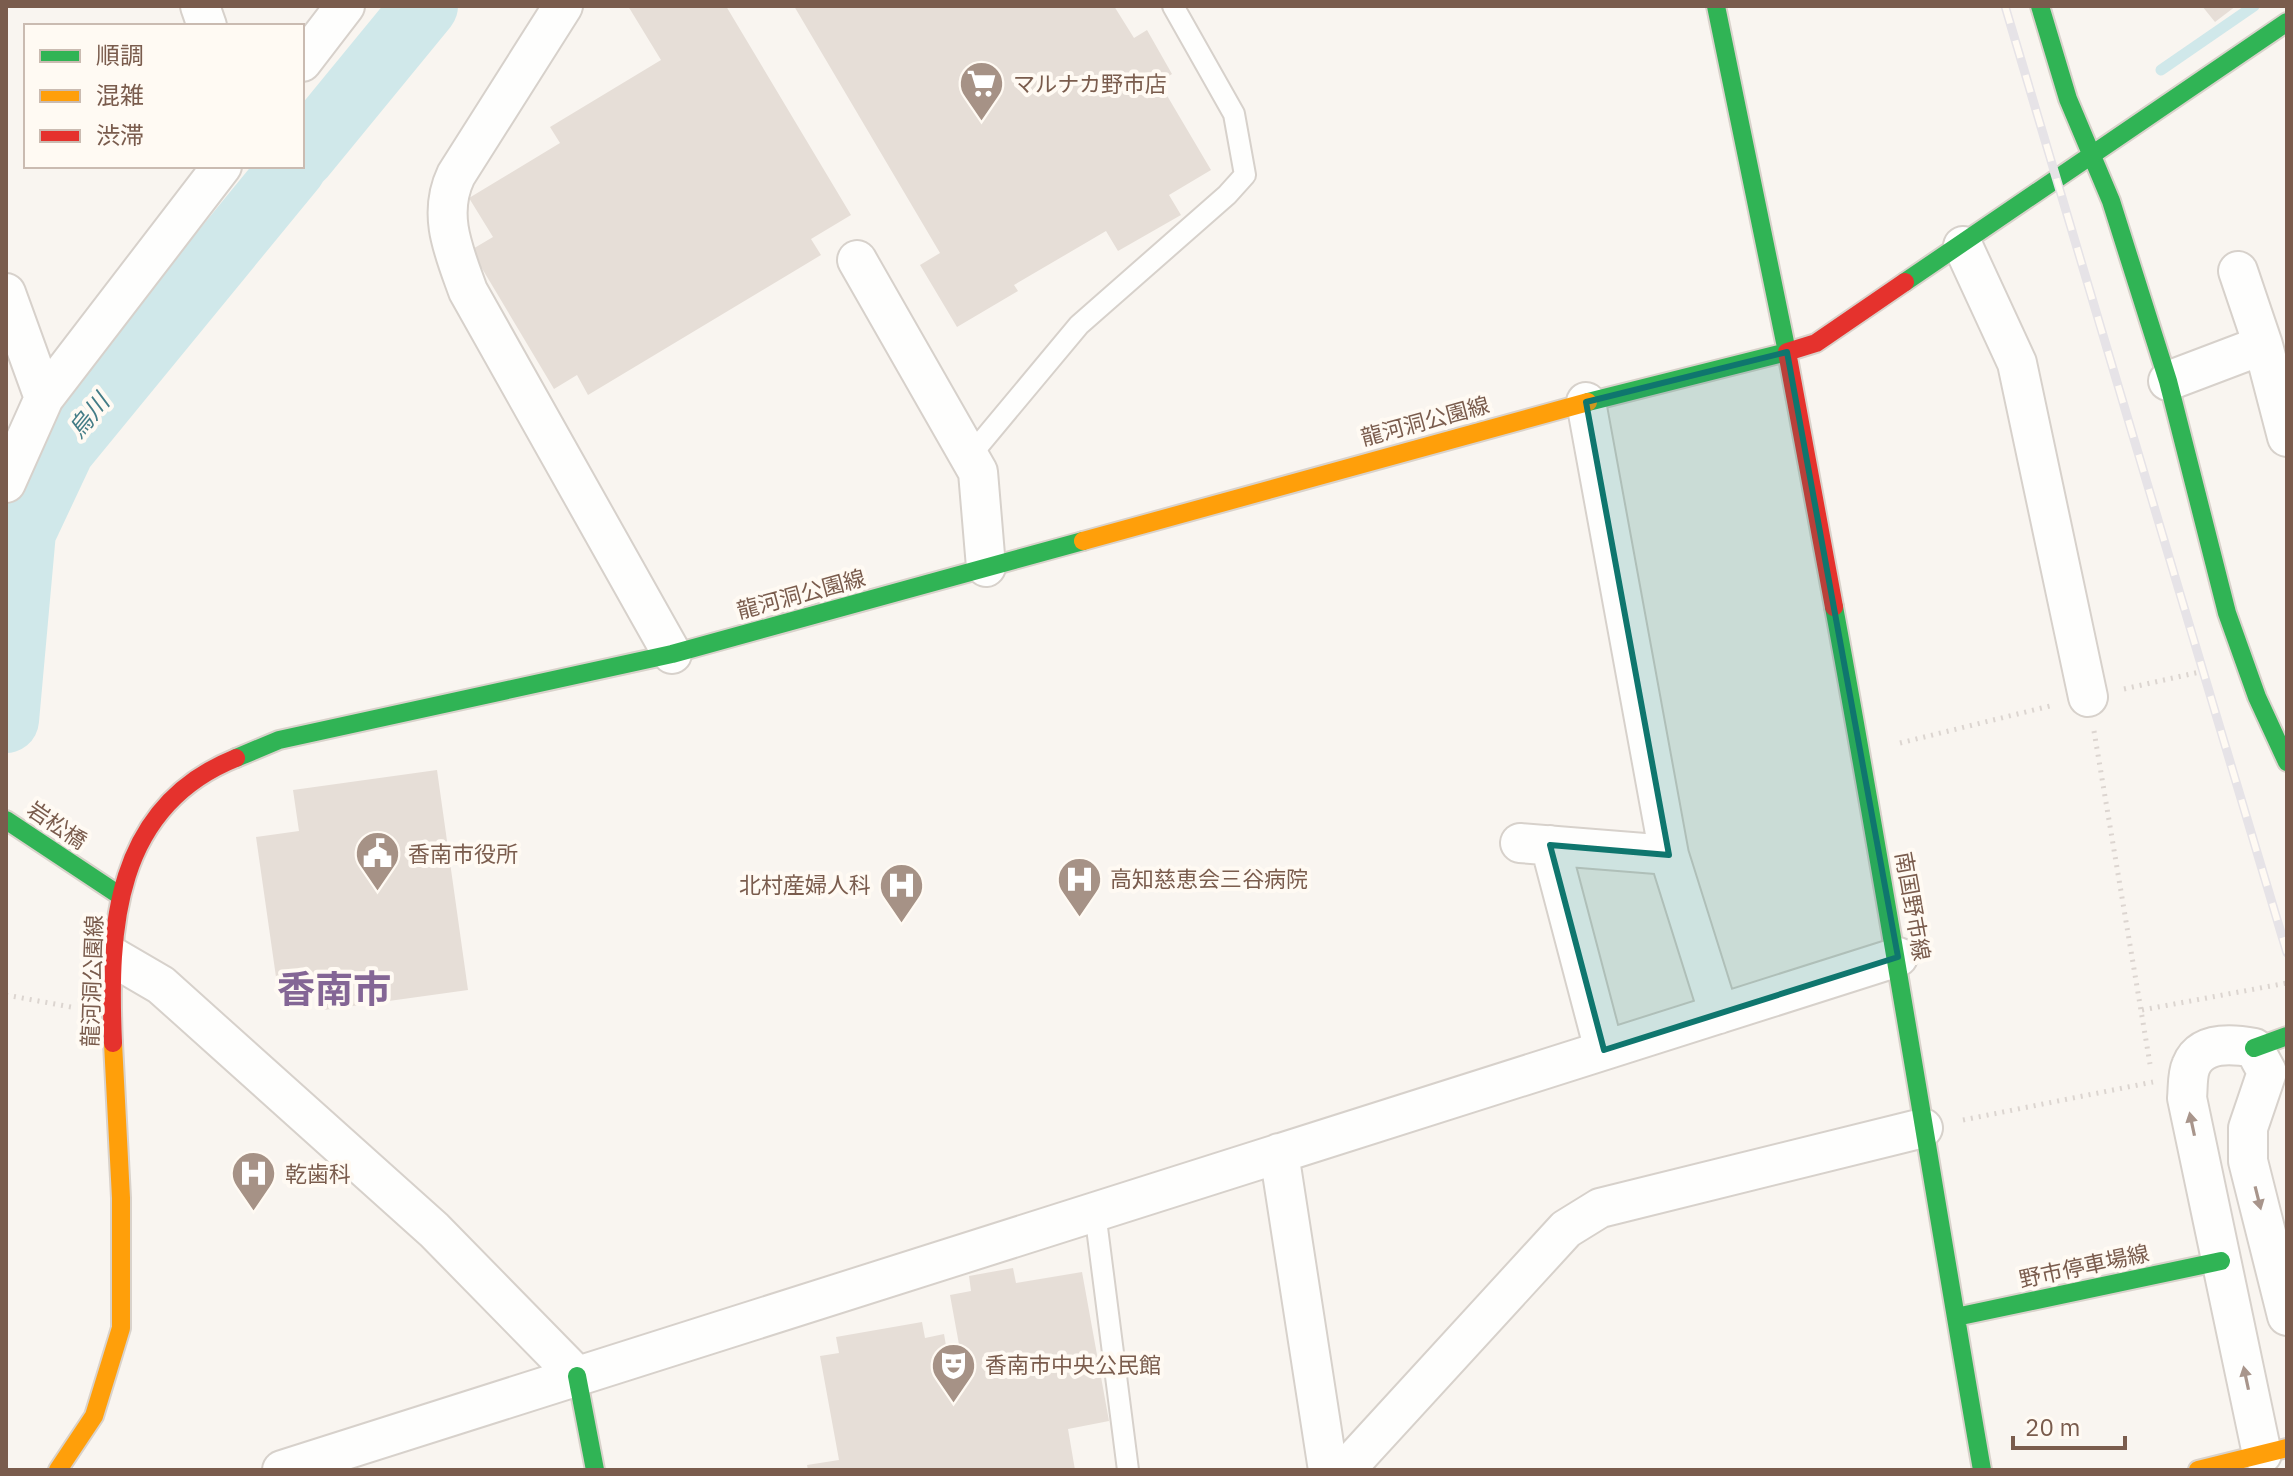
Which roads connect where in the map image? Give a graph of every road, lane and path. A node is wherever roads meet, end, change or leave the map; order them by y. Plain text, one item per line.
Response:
1 (345, 6) edge
2 (563, 6) edge
3 (1173, 6) edge
4 (1716, 6) edge
5 (2040, 6) edge
6 (2287, 22) edge
7 (304, 59) edge
8 (2091, 159) junction
9 (215, 171) edge
10 (1963, 246) junction
11 (857, 260) dead end
12 (2238, 271) dead end
13 (6, 293) edge
14 (2263, 345) junction
15 (1787, 352) junction
16 (2168, 381) junction
17 (44, 398) junction
18 (1586, 402) junction
19 (2287, 437) edge
20 (969, 457) junction
21 (6, 483) edge
22 (986, 567) junction
23 (672, 654) junction
24 (2244, 661) junction
25 (2088, 697) junction
26 (1860, 753) junction
27 (2287, 762) edge
28 (6, 820) edge
29 (1669, 855) junction
30 (119, 895) junction
31 (113, 957) junction
32 (1898, 957) junction
33 (2287, 983) edge
34 (6, 995) edge
35 (77, 1008) dead end
36 (2142, 1010) junction
37 (1719, 1014) junction
38 (2271, 1042) edge
39 (1604, 1050) junction
40 (1923, 1128) junction
41 (1279, 1153) junction
42 (1095, 1212) junction
43 (2221, 1261) junction
44 (2287, 1316) edge
45 (1956, 1317) junction
46 (577, 1376) junction
47 (2274, 1451) edge
48 (58, 1470) edge
49 (282, 1470) edge
50 (595, 1470) edge
51 (1128, 1470) edge
52 (1328, 1470) edge
53 (1345, 1470) edge
54 (1982, 1470) edge
55 (2198, 1470) edge

1 - 7 street
2 - 23 street
3 - 20 lane
4 - 15 main road
5 - 8 main road
6 - 8 main road, 龍河洞公園線
8 - 10 main road, 龍河洞公園線
8 - 16 main road
9 - 17 street
10 - 15 main road, 龍河洞公園線
10 - 25 street
11 - 20 street
12 - 14 street
13 - 17 street
14 - 16 street
14 - 19 street
15 - 18 main road, 龍河洞公園線
15 - 26 main road, 南国野市線
16 - 24 main road
17 - 21 street
18 - 22 main road, 龍河洞公園線
18 - 29 street
20 - 22 street
22 - 23 main road, 龍河洞公園線
23 - 30 main road, 龍河洞公園線
24 - 25 path
24 - 27 main road
25 - 26 path
25 - 36 path
26 - 32 main road, 南国野市線
28 - 30 main road, 岩松橋
29 - 37 street
29 - 39 street
30 - 31 main road, 龍河洞公園線
31 - 46 street
31 - 48 main road, 龍河洞公園線
32 - 37 street
32 - 40 main road, 南国野市線
33 - 36 path
34 - 35 path
36 - 40 path
37 - 39 street
43 -> 38 street
38 -> 44 street
39 - 41 street
40 - 45 main road, 南国野市線
40 - 53 street
41 - 42 street
41 - 52 street
42 - 46 street
42 - 51 lane
43 - 45 main road, 野市停車場線
47 -> 43 street
45 - 54 main road, 南国野市線
46 - 49 street
46 - 50 main road
47 - 55 main road

